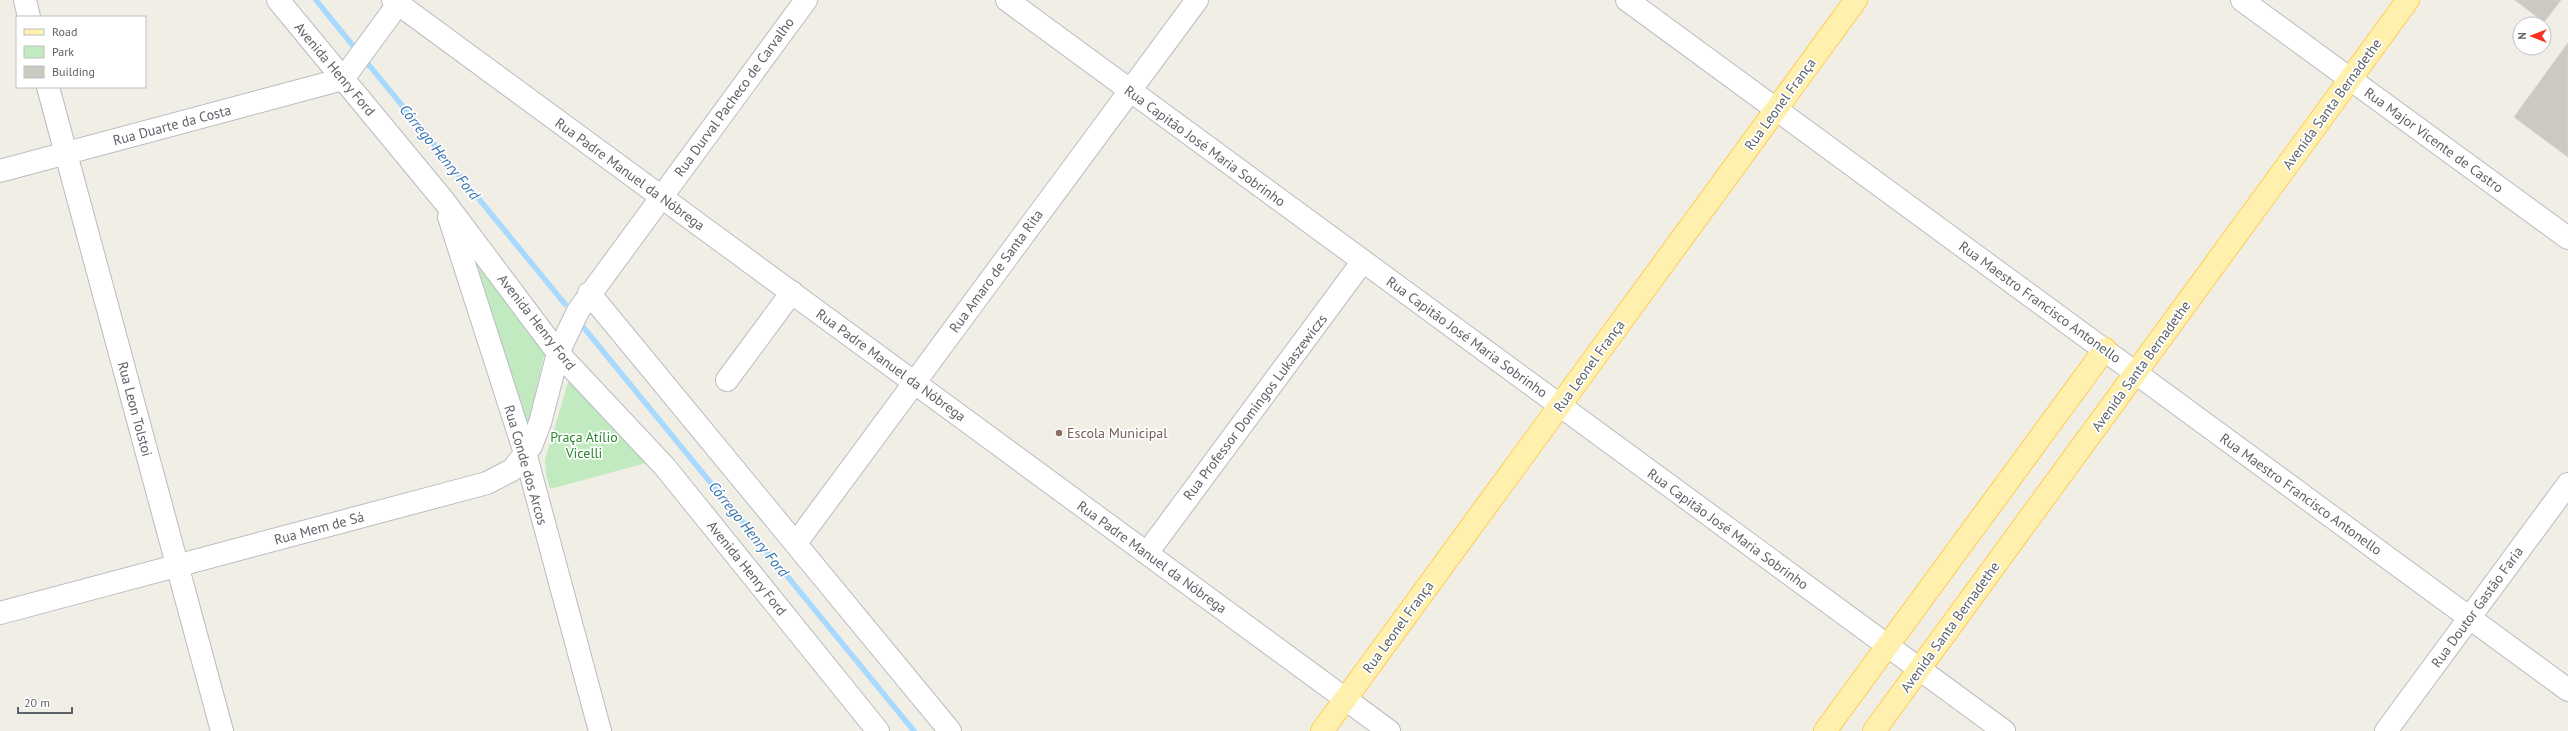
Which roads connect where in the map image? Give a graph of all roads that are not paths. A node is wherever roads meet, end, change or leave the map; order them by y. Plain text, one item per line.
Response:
1 (25, 0) edge
2 (278, 0) edge
3 (806, 0) edge
4 (1007, 0) edge
5 (1197, 0) edge
6 (1627, 0) edge
7 (1856, 0) edge
8 (2242, 0) edge
9 (2408, 0) edge
10 (398, 1) edge
11 (29, 16) edge
12 (346, 75) junction
13 (2350, 79) junction
14 (48, 88) edge
15 (1130, 91) junction
16 (1776, 109) junction
17 (66, 153) junction
18 (0, 171) edge
19 (661, 196) junction
20 (444, 201) junction
21 (2568, 238) edge
22 (1363, 261) junction
23 (792, 292) junction
24 (589, 293) junction
25 (2105, 349) junction
26 (558, 353) junction
27 (2136, 372) junction
28 (727, 380) dead end
29 (914, 382) junction
30 (1560, 405) junction
31 (526, 456) junction
32 (2568, 484) edge
33 (796, 543) junction
34 (1147, 553) junction
35 (177, 566) junction
36 (0, 613) edge
37 (2470, 618) junction
38 (1888, 646) junction
39 (1920, 669) junction
40 (2568, 690) edge
41 (1345, 699) junction
42 (222, 731) edge
43 (600, 731) edge
44 (878, 731) edge
45 (950, 731) edge
46 (1322, 731) edge
47 (1390, 731) edge
48 (1825, 731) edge
49 (1874, 731) edge
50 (2004, 731) edge
51 (2386, 731) edge

1 - 11 street
2 - 12 street, Avenida Henry Ford
3 - 19 street, Rua Durval Pacheco de Carvalho
4 - 15 street, Rua Capitão José Maria Sobrinho
5 - 15 street, Rua Amaro de Santa Rita
6 - 16 street, Rua Maestro Francisco Antonello
7 - 16 main road, Rua Leonel França
8 - 13 street, Rua Major Vicente de Castro
9 - 13 main road, Avenida Santa Bernadethe
10 - 12 street
10 - 19 street, Rua Padre Manuel da Nóbrega
12 - 17 street, Rua Duarte da Costa
12 - 20 street, Avenida Henry Ford
13 - 21 street, Rua Major Vicente de Castro
13 - 27 main road, Avenida Santa Bernadethe
14 - 17 street, Rua Leon Tolstoi
15 - 22 street, Rua Capitão José Maria Sobrinho
15 - 29 street, Rua Amaro de Santa Rita
16 - 25 street, Rua Maestro Francisco Antonello
16 - 30 main road, Rua Leonel França
17 - 18 street, Rua Duarte da Costa
17 - 35 street, Rua Leon Tolstoi
19 - 23 street, Rua Padre Manuel da Nóbrega
19 - 24 street, Rua Durval Pacheco de Carvalho
20 - 26 street, Avenida Henry Ford
20 - 31 street, Rua Conde dos Arcos
22 - 30 street, Rua Capitão José Maria Sobrinho
22 - 34 street, Rua Professor Domingos Lukaszewiczs
23 - 28 street
23 - 29 street, Rua Padre Manuel da Nóbrega
24 - 26 street, Rua Durval Pacheco de Carvalho
24 - 33 street
25 - 27 street, Rua Maestro Francisco Antonello
25 - 38 main road
26 - 31 street, Rua Mem de Sá
26 - 44 street, Avenida Henry Ford
27 - 37 street, Rua Maestro Francisco Antonello
27 - 39 main road, Avenida Santa Bernadethe
29 - 33 street, Rua Amaro de Santa Rita
29 - 34 street, Rua Padre Manuel da Nóbrega
30 - 38 street, Rua Capitão José Maria Sobrinho
30 - 41 main road, Rua Leonel França
31 - 35 street, Rua Mem de Sá
31 - 43 street, Rua Conde dos Arcos
32 - 37 street, Rua Doutor Gastão Faria
33 - 45 street
34 - 41 street, Rua Padre Manuel da Nóbrega
35 - 36 street, Rua Mem de Sá
35 - 42 street, Rua Leon Tolstoi
37 - 40 street, Rua Maestro Francisco Antonello
37 - 51 street, Rua Doutor Gastão Faria
38 - 39 street, Rua Capitão José Maria Sobrinho
38 - 48 main road
39 - 49 main road, Avenida Santa Bernadethe
39 - 50 street, Rua Capitão José Maria Sobrinho
41 - 46 main road, Rua Leonel França
41 - 47 street, Rua Padre Manuel da Nóbrega

